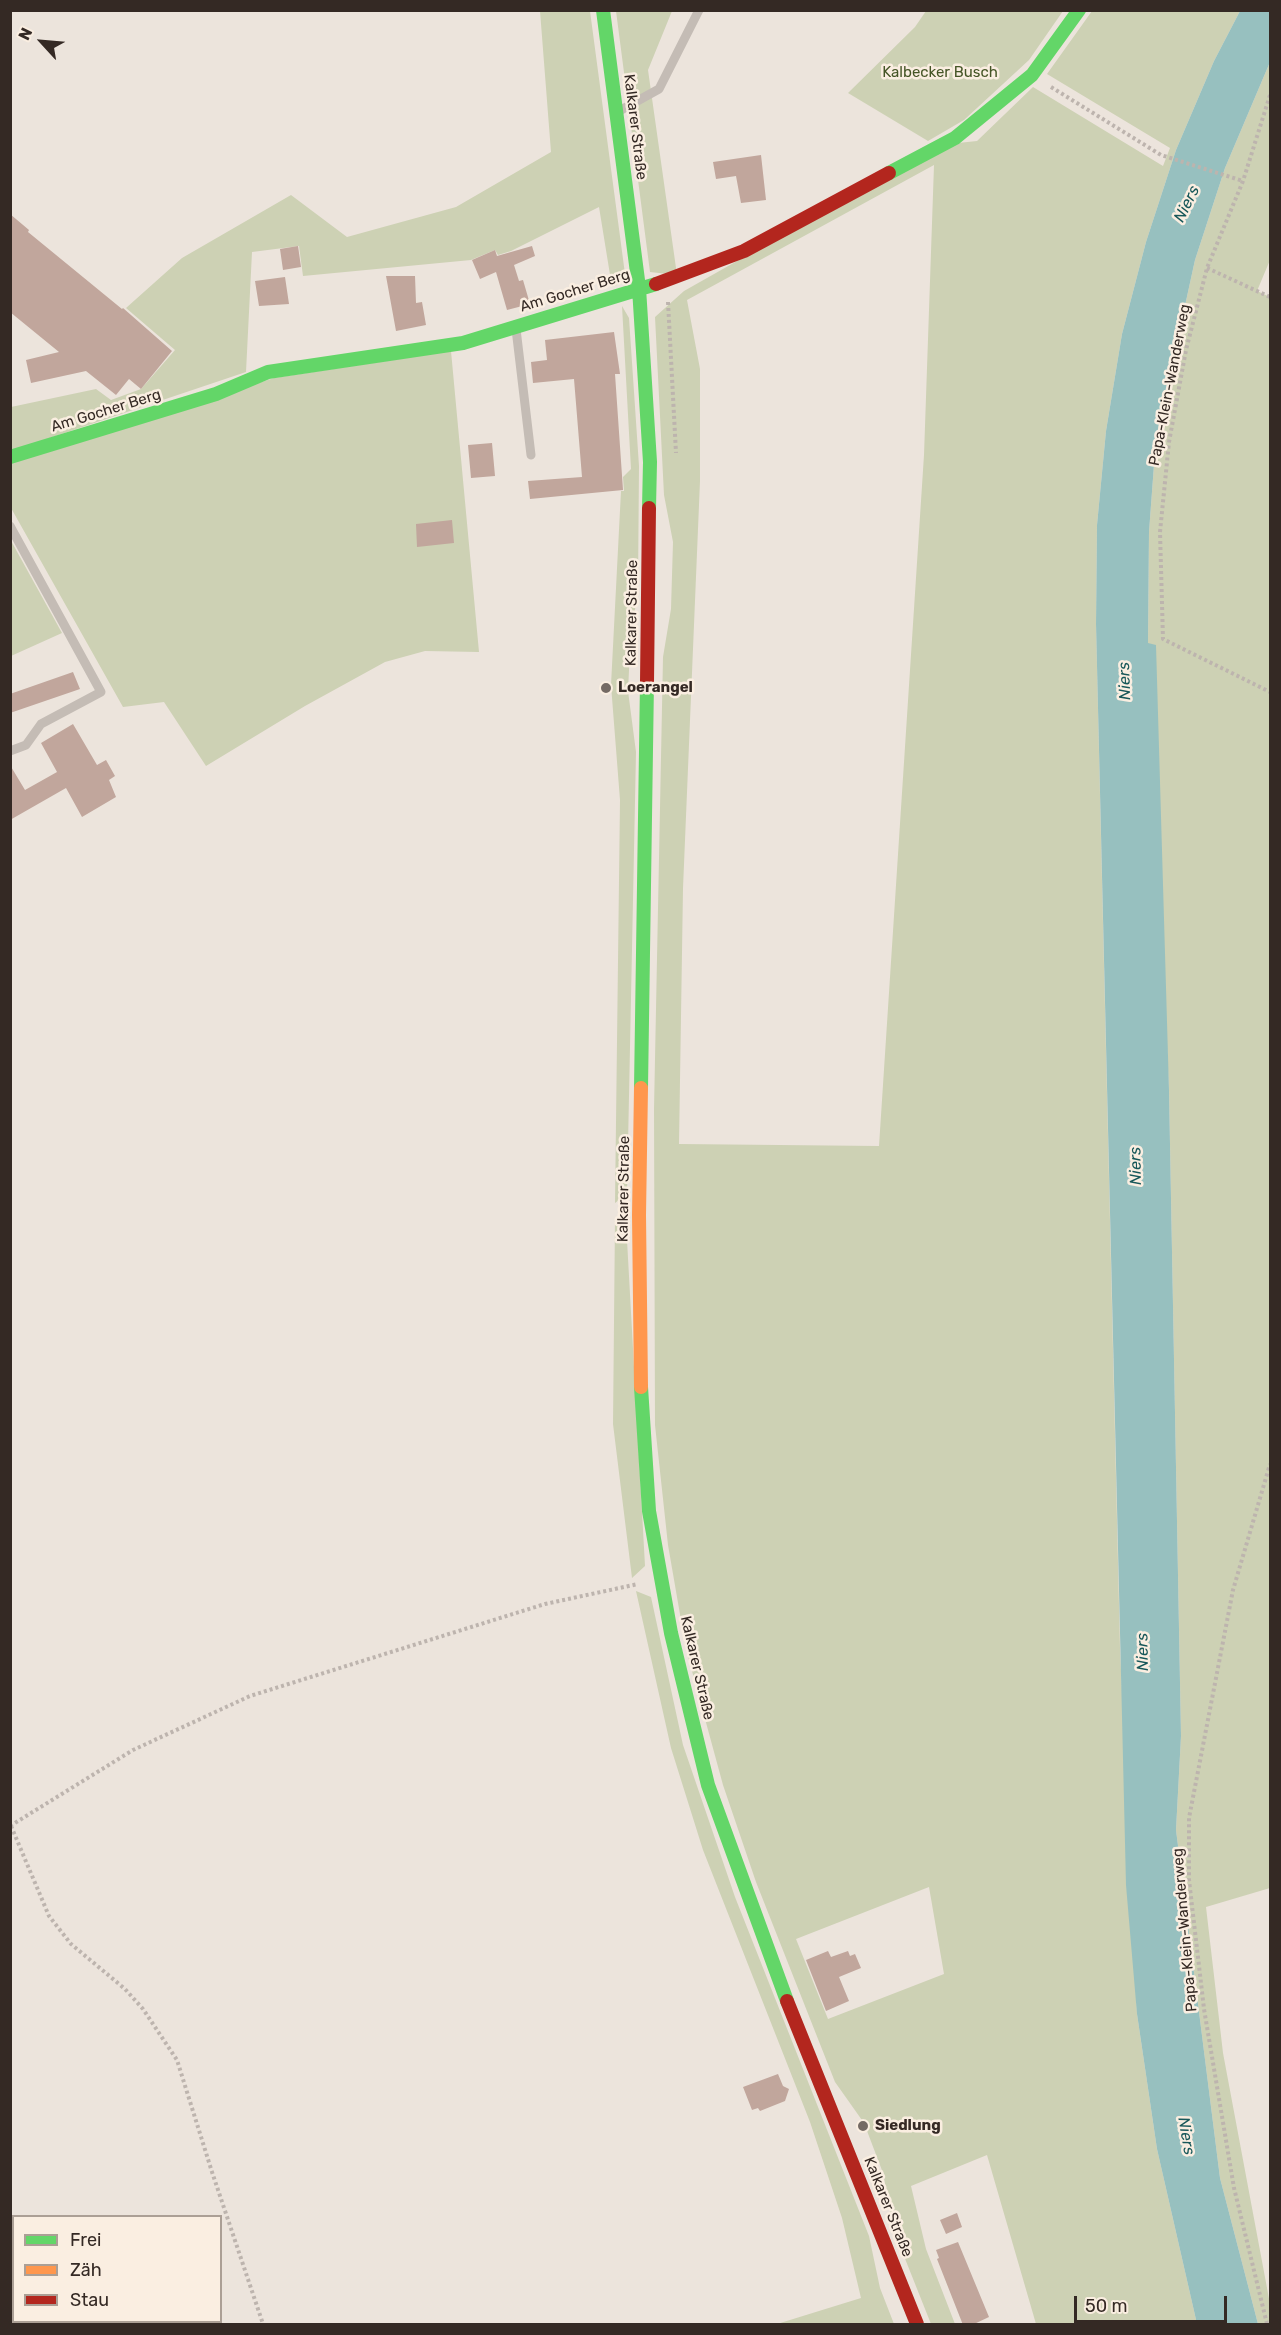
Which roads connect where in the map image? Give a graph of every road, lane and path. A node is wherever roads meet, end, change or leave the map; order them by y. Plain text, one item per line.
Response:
1 (603, 10) edge
2 (699, 10) edge
3 (1078, 10) edge
4 (1032, 75) junction
5 (1270, 95) edge
6 (616, 113) junction
7 (1243, 181) junction
8 (1207, 268) junction
9 (663, 282) junction
10 (639, 288) junction
11 (1270, 297) edge
12 (516, 327) junction
13 (531, 455) dead end
14 (10, 457) edge
15 (676, 458) dead end
16 (10, 526) edge
17 (1270, 692) edge
18 (10, 752) edge
19 (1270, 1464) edge
20 (660, 1580) junction
21 (11, 1826) edge
22 (263, 2325) edge
23 (916, 2325) edge
24 (1267, 2325) edge

1 - 6 main road, Kalkarer Straße
2 - 6 lane
3 - 4 main road, Am Gocher Berg
4 - 7 path
4 - 9 main road, Am Gocher Berg
5 - 7 path, Papa-Klein-Wanderweg
6 - 10 main road, Kalkarer Straße
7 - 8 path, Papa-Klein-Wanderweg
8 - 11 path
8 - 17 path, Papa-Klein-Wanderweg
9 - 10 main road, Am Gocher Berg
9 - 15 path
10 - 12 main road, Am Gocher Berg
10 - 20 main road, Kalkarer Straße
12 - 13 lane
12 - 14 main road, Am Gocher Berg
16 - 18 lane
19 - 24 path, Papa-Klein-Wanderweg
20 - 21 path
20 - 23 main road, Kalkarer Straße
21 - 22 path

